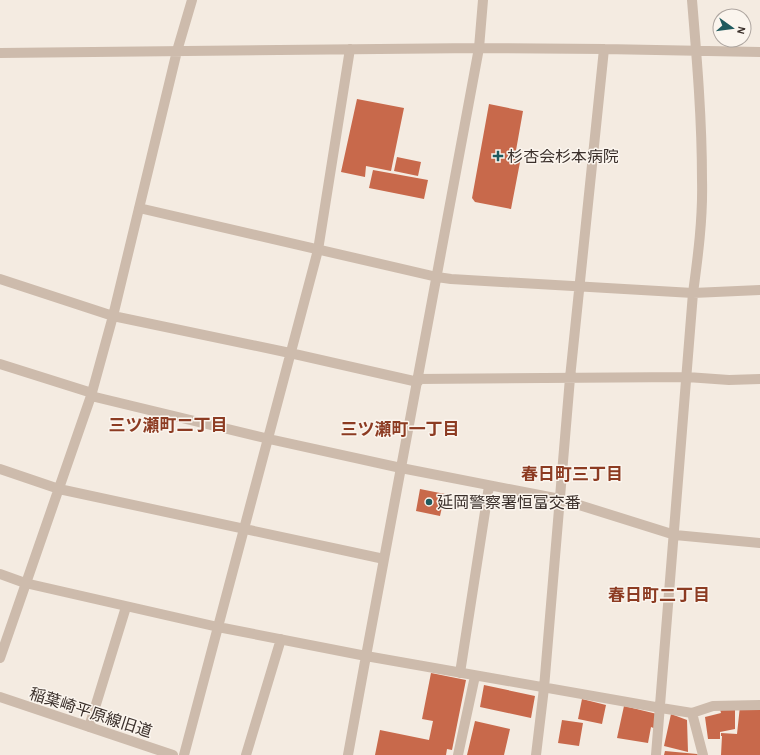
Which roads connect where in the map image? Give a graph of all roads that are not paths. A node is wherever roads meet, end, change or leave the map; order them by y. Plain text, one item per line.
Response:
1 (192, 0) edge
2 (483, 0) edge
3 (692, 0) edge
4 (479, 48) junction
5 (350, 49) junction
6 (604, 49) junction
7 (696, 50) junction
8 (177, 51) junction
9 (760, 52) edge
10 (0, 53) edge
11 (139, 208) junction
12 (318, 250) junction
13 (437, 277) junction
14 (0, 278) edge
15 (580, 287) junction
16 (760, 290) edge
17 (693, 293) junction
18 (113, 316) junction
19 (290, 353) junction
20 (0, 364) edge
21 (687, 377) junction
22 (570, 378) junction
23 (760, 379) edge
24 (418, 381) junction
25 (92, 395) junction
26 (269, 438) junction
27 (401, 468) junction
28 (0, 469) edge
29 (489, 486) junction
30 (59, 489) junction
31 (560, 499) junction
32 (244, 529) junction
33 (675, 535) junction
34 (760, 543) edge
35 (384, 559) junction
36 (0, 574) edge
37 (25, 583) junction
38 (126, 607) junction
39 (218, 627) junction
40 (281, 639) junction
41 (366, 656) junction
42 (0, 658) edge
43 (460, 673) junction
44 (475, 676) junction
45 (544, 688) junction
46 (0, 697) edge
47 (760, 705) edge
48 (661, 708) junction
49 (692, 713) junction
50 (89, 727) junction
51 (173, 755) edge
52 (184, 755) edge
53 (246, 755) edge
54 (348, 755) edge
55 (458, 755) edge
56 (536, 755) edge
57 (656, 755) edge
58 (703, 755) edge

1 - 8 street
2 - 4 street
3 - 7 street
4 - 5 street
4 - 6 street
4 - 13 street
5 - 8 street
5 - 12 street
6 - 7 street
6 - 15 street
7 - 9 street
7 - 17 street
8 - 10 street
8 - 11 street
11 - 12 street
11 - 18 street
12 - 13 street
12 - 19 street
13 - 15 street
13 - 24 street
14 - 18 street
15 - 17 street
15 - 22 street
16 - 17 street
17 - 21 street
18 - 19 street
18 - 25 street
19 - 24 street
19 - 26 street
20 - 25 street
21 - 22 street
21 - 23 street
21 - 33 street
22 - 24 street
22 - 31 street
24 - 27 street
25 - 26 street
25 - 30 street
26 - 27 street
26 - 32 street
27 - 29 street
27 - 35 street
28 - 30 street
29 - 31 street
29 - 43 street
30 - 32 street
30 - 37 street
31 - 33 street
31 - 45 street
32 - 35 street
32 - 39 street
33 - 34 street
33 - 48 street
35 - 41 street
36 - 37 street
37 - 38 street
37 - 42 street
38 - 39 street
38 - 50 street
39 - 40 street
39 - 52 street
40 - 41 street
40 - 53 street
41 - 43 street
41 - 54 street
43 - 44 street
44 - 45 street
44 - 55 street
45 - 48 street
45 - 56 street
46 - 50 street, 稲葉崎平原線旧道
47 - 49 street
48 - 49 street
48 - 57 street
49 - 58 street
50 - 51 street, 稲葉崎平原線旧道

